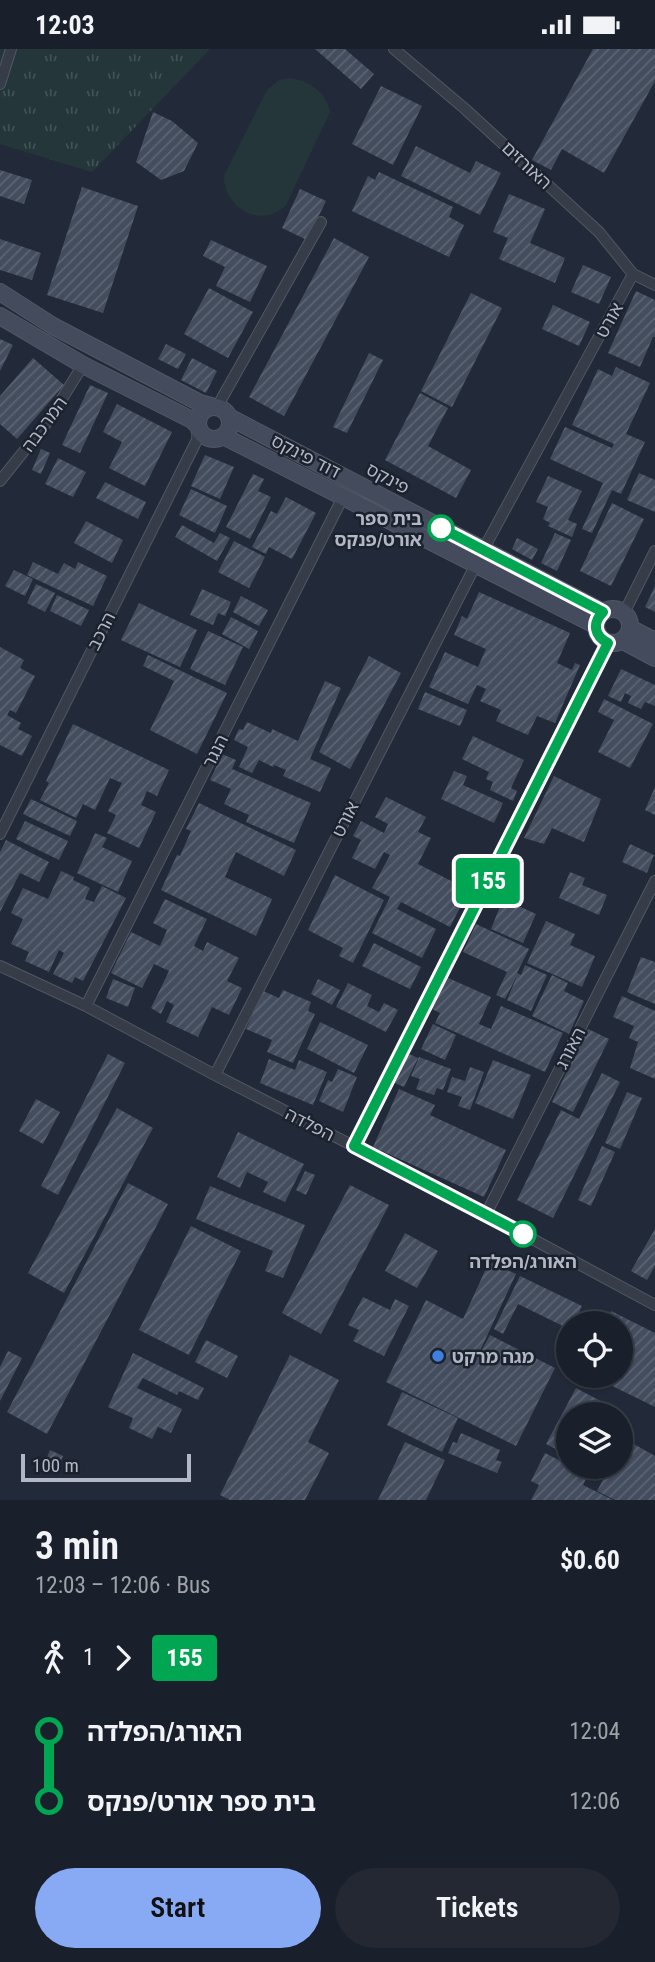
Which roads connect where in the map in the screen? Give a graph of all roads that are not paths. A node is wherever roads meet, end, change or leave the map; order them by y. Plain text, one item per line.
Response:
1 (11, 49) edge
2 (394, 49) edge
3 (0, 84) edge
4 (321, 222) dead end
5 (634, 274) junction
6 (655, 285) edge
7 (0, 292) edge
8 (0, 316) edge
9 (83, 365) junction
10 (219, 410) junction
11 (198, 426) junction
12 (223, 436) junction
13 (0, 481) edge
14 (343, 497) junction
15 (655, 551) edge
16 (479, 557) junction
17 (599, 618) junction
18 (621, 632) junction
19 (655, 641) edge
20 (655, 658) edge
21 (0, 834) edge
22 (655, 881) edge
23 (0, 966) edge
24 (86, 1006) junction
25 (215, 1075) junction
26 (354, 1146) junction
27 (486, 1214) junction
28 (655, 1305) edge

1 - 3 street
2 - 5 street, האורזים
4 - 10 street
5 - 6 street, האורזים
5 - 16 street, אורט
7 - 10 street, פינקס
8 - 9 street
9 - 11 street
9 - 13 street, המרכבה
10 - 11 street
10 - 12 street
10 - 16 street, פינקס
11 - 12 street
11 - 21 street, הרכב
12 - 14 street, דוד פינקס
14 - 16 street, דוד פינקס
14 - 24 street, הנגר
15 - 18 street
16 - 17 street, פינקס
16 - 25 street, אורט
17 - 18 street
17 - 18 street
18 - 19 street
18 - 20 street
18 - 26 street
22 - 27 street, האורג
23 - 24 street, הפלדה
24 - 25 street, הפלדה
25 - 26 street, הפלדה
26 - 27 street, הפלדה
27 - 28 street, הפלדה

